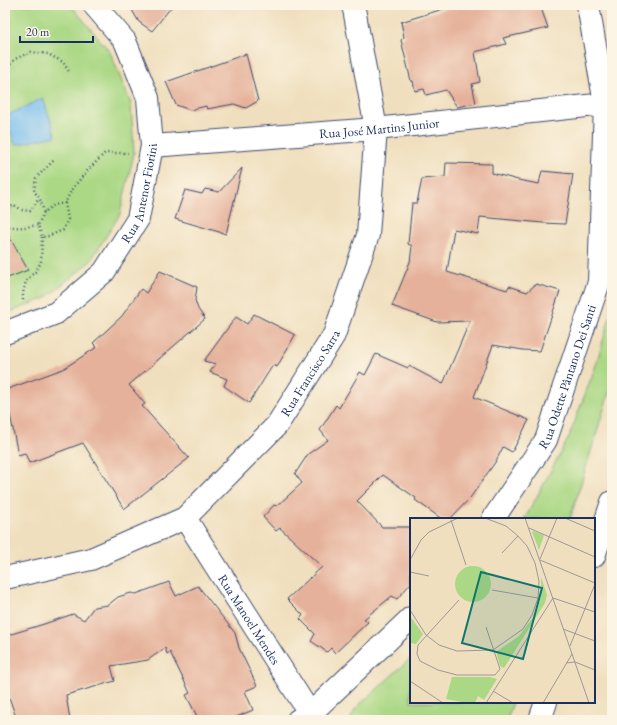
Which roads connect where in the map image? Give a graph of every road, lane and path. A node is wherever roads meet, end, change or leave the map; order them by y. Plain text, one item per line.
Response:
1 (94, 5) edge
2 (352, 5) edge
3 (588, 5) edge
4 (5, 70) edge
5 (70, 73) dead end
6 (605, 104) junction
7 (376, 129) junction
8 (143, 149) junction
9 (55, 159) dead end
10 (40, 199) junction
11 (65, 204) junction
12 (5, 211) edge
13 (44, 212) junction
14 (5, 225) edge
15 (38, 225) junction
16 (42, 237) junction
17 (23, 307) dead end
18 (5, 333) edge
19 (612, 502) edge
20 (185, 518) junction
21 (494, 518) edge
22 (595, 553) edge
23 (5, 578) edge
24 (410, 619) edge
25 (546, 703) edge
26 (307, 718) edge
27 (540, 720) edge

1 - 8 street, Rua Antenor Fiorini
2 - 7 street, Rua Francisco Sarra
3 - 6 street, Rua Odette Pântano Dei Santi
4 - 5 path
6 - 7 street, Rua José Martins Junior
6 - 21 street, Rua Odette Pântano Dei Santi
7 - 8 street, Rua José Martins Junior
7 - 20 street, Rua Francisco Sarra
8 - 11 path
8 - 18 street, Rua Antenor Fiorini
9 - 10 path
10 - 12 path
10 - 13 path
11 - 13 path
11 - 16 path
13 - 15 path
14 - 15 path
15 - 16 path
16 - 17 path
19 - 22 street
20 - 23 street, Rua Francisco Sarra
20 - 26 street, Rua Manoel Mendes
24 - 26 street
25 - 27 street

